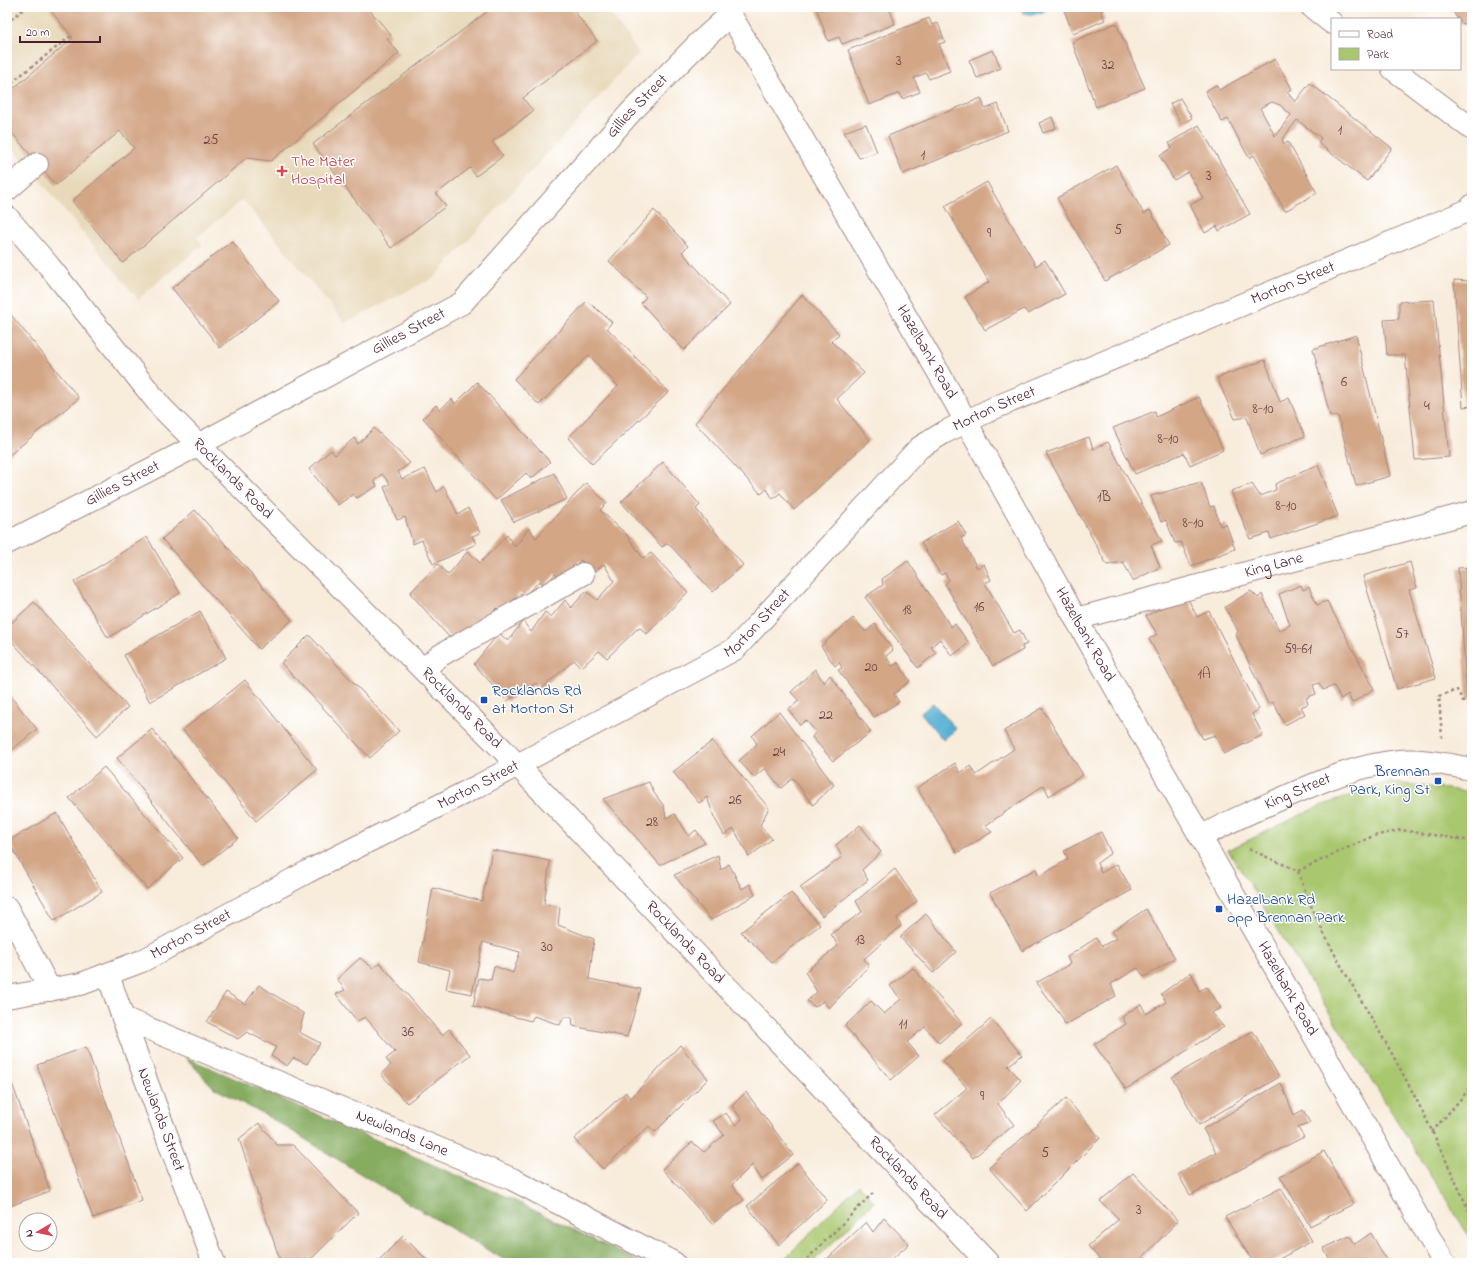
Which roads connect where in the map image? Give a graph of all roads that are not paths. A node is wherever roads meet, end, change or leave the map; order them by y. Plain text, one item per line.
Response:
1 (1312, 7) edge
2 (728, 11) edge
3 (1331, 22) edge
4 (1394, 70) edge
5 (1472, 129) edge
6 (37, 164) dead end
7 (7, 190) edge
8 (1472, 206) edge
9 (7, 217) edge
10 (966, 422) junction
11 (200, 444) junction
12 (1472, 512) edge
13 (7, 543) edge
14 (584, 574) dead end
15 (1076, 619) junction
16 (423, 669) junction
17 (516, 765) junction
18 (1472, 769) edge
19 (1200, 837) junction
20 (7, 908) edge
21 (108, 975) junction
22 (50, 990) junction
23 (7, 997) edge
24 (123, 1018) junction
25 (214, 1263) edge
26 (674, 1263) edge
27 (988, 1263) edge
28 (1444, 1263) edge

1 - 3 street
2 - 10 street, Hazelbank Road
2 - 11 street, Gillies Street
4 - 5 street
6 - 7 street
8 - 10 street, Morton Street
9 - 11 street, Rocklands Road
10 - 15 street, Hazelbank Road
10 - 17 street, Morton Street
11 - 13 street, Gillies Street
11 - 16 street, Rocklands Road
12 - 15 street, King Lane
14 - 16 street
15 - 19 street, Hazelbank Road
16 - 17 street, Rocklands Road
17 - 21 street, Morton Street
17 - 27 street, Rocklands Road
18 - 19 street, King Street
19 - 28 street, Hazelbank Road
20 - 22 street
21 - 22 street, Morton Street
21 - 24 street, Newlands Street
22 - 23 street, Morton Street
24 - 25 street, Newlands Street
24 - 26 street, Newlands Lane

